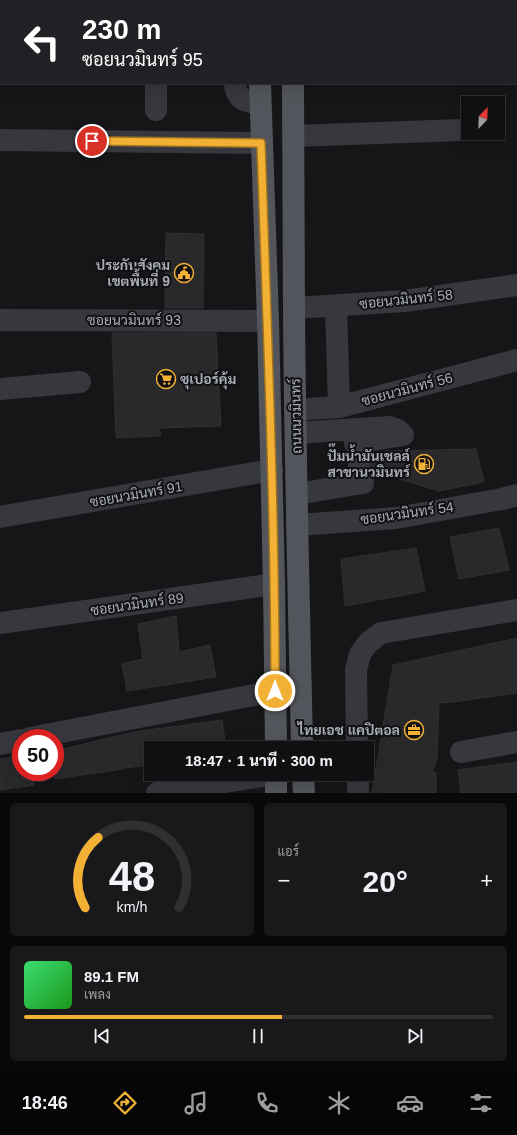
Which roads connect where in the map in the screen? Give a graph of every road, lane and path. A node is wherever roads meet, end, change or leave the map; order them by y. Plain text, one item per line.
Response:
1 (156, 84) edge
2 (235, 84) edge
3 (293, 84) edge
4 (260, 93) edge
5 (156, 110) dead end
6 (461, 130) dead end
7 (294, 136) junction
8 (0, 140) edge
9 (261, 143) junction
10 (517, 285) edge
11 (336, 306) junction
12 (294, 308) junction
13 (0, 320) edge
14 (268, 321) junction
15 (517, 360) edge
16 (80, 382) dead end
17 (0, 389) edge
18 (340, 407) junction
19 (295, 410) junction
20 (296, 433) junction
21 (355, 443) dead end
22 (297, 467) junction
23 (359, 467) dead end
24 (272, 470) junction
25 (296, 494) junction
26 (517, 495) edge
27 (0, 517) edge
28 (297, 525) junction
29 (274, 584) junction
30 (517, 610) edge
31 (0, 623) edge
32 (275, 691) junction
33 (64, 731) edge
34 (276, 741) edge
35 (302, 741) edge
36 (357, 741) edge
37 (12, 742) edge
38 (517, 742) edge
39 (0, 744) edge
40 (461, 752) dead end
41 (232, 781) edge
42 (275, 781) edge
43 (303, 781) edge
44 (358, 781) edge
45 (158, 793) edge
46 (276, 793) edge
47 (304, 793) edge
48 (358, 793) edge

1 - 5 street
2 - 4 street
3 - 7 main road, ถนนนวมินทร์
4 - 9 main road, ถนนนวมินทร์
6 - 7 street
7 - 12 main road, ถนนนวมินทร์
8 - 9 street
9 - 14 main road, ถนนนวมินทร์
10 - 11 street, ซอยนวมินทร์ 58
11 - 12 street, ซอยนวมินทร์ 58
11 - 18 street
12 - 19 main road, ถนนนวมินทร์
13 - 14 street, ซอยนวมินทร์ 93
14 - 24 main road, ถนนนวมินทร์
15 - 18 street, ซอยนวมินทร์ 56
16 - 17 street
18 - 19 street, ซอยนวมินทร์ 56
19 - 20 main road, ถนนนวมินทร์
20 - 21 street
20 - 22 main road, ถนนนวมินทร์
22 - 24 main road
22 - 25 main road, ถนนนวมินทร์
23 - 25 street
24 - 27 street, ซอยนวมินทร์ 91
24 - 29 main road, ถนนนวมินทร์
25 - 28 main road, ถนนนวมินทร์
26 - 28 street, ซอยนวมินทร์ 54
28 - 35 main road, ถนนนวมินทร์
29 - 31 street, ซอยนวมินทร์ 89
29 - 32 main road, ถนนนวมินทร์
30 - 36 street
32 - 33 street
32 - 34 main road, ถนนนวมินทร์
37 - 39 street
38 - 40 street
41 - 45 street
42 - 46 main road
43 - 47 main road
44 - 48 street

